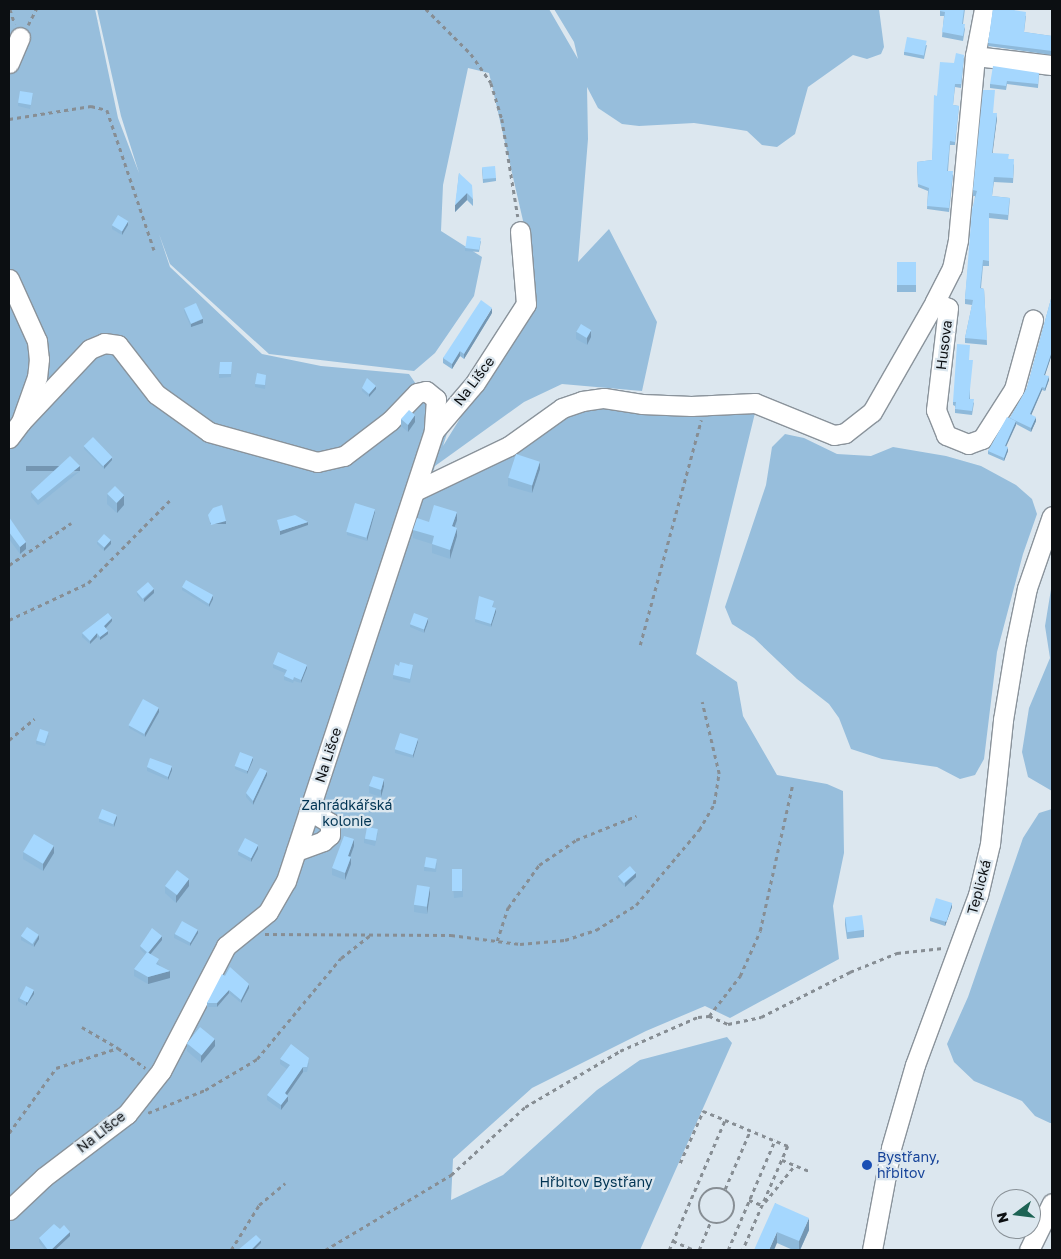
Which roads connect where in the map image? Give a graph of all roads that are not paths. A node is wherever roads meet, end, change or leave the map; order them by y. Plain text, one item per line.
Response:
1 (984, 9) edge
2 (20, 37) road end
3 (975, 56) junction
4 (9, 63) edge
5 (1052, 65) edge
6 (520, 231) road end
7 (9, 279) edge
8 (935, 302) junction
9 (1033, 320) dead end
10 (21, 422) junction
11 (434, 431) junction
12 (9, 438) edge
13 (416, 491) junction
14 (1052, 516) edge
15 (310, 811) junction
16 (296, 851) junction
17 (1052, 1203) edge
18 (9, 1210) edge
19 (872, 1250) edge
20 (1029, 1250) edge

1 - 3 street, Husova
2 - 4 street
3 - 5 street
3 - 8 street, Husova
6 - 11 street, Na Lišce
7 - 10 street
8 - 9 street, Husova
8 - 13 street
10 - 11 street
10 - 12 street
11 - 13 street, Na Lišce
13 - 15 street, Na Lišce
14 - 19 street, Teplická
15 - 16 street, Na Lišce
15 - 16 street
16 - 18 street, Na Lišce
17 - 20 street

